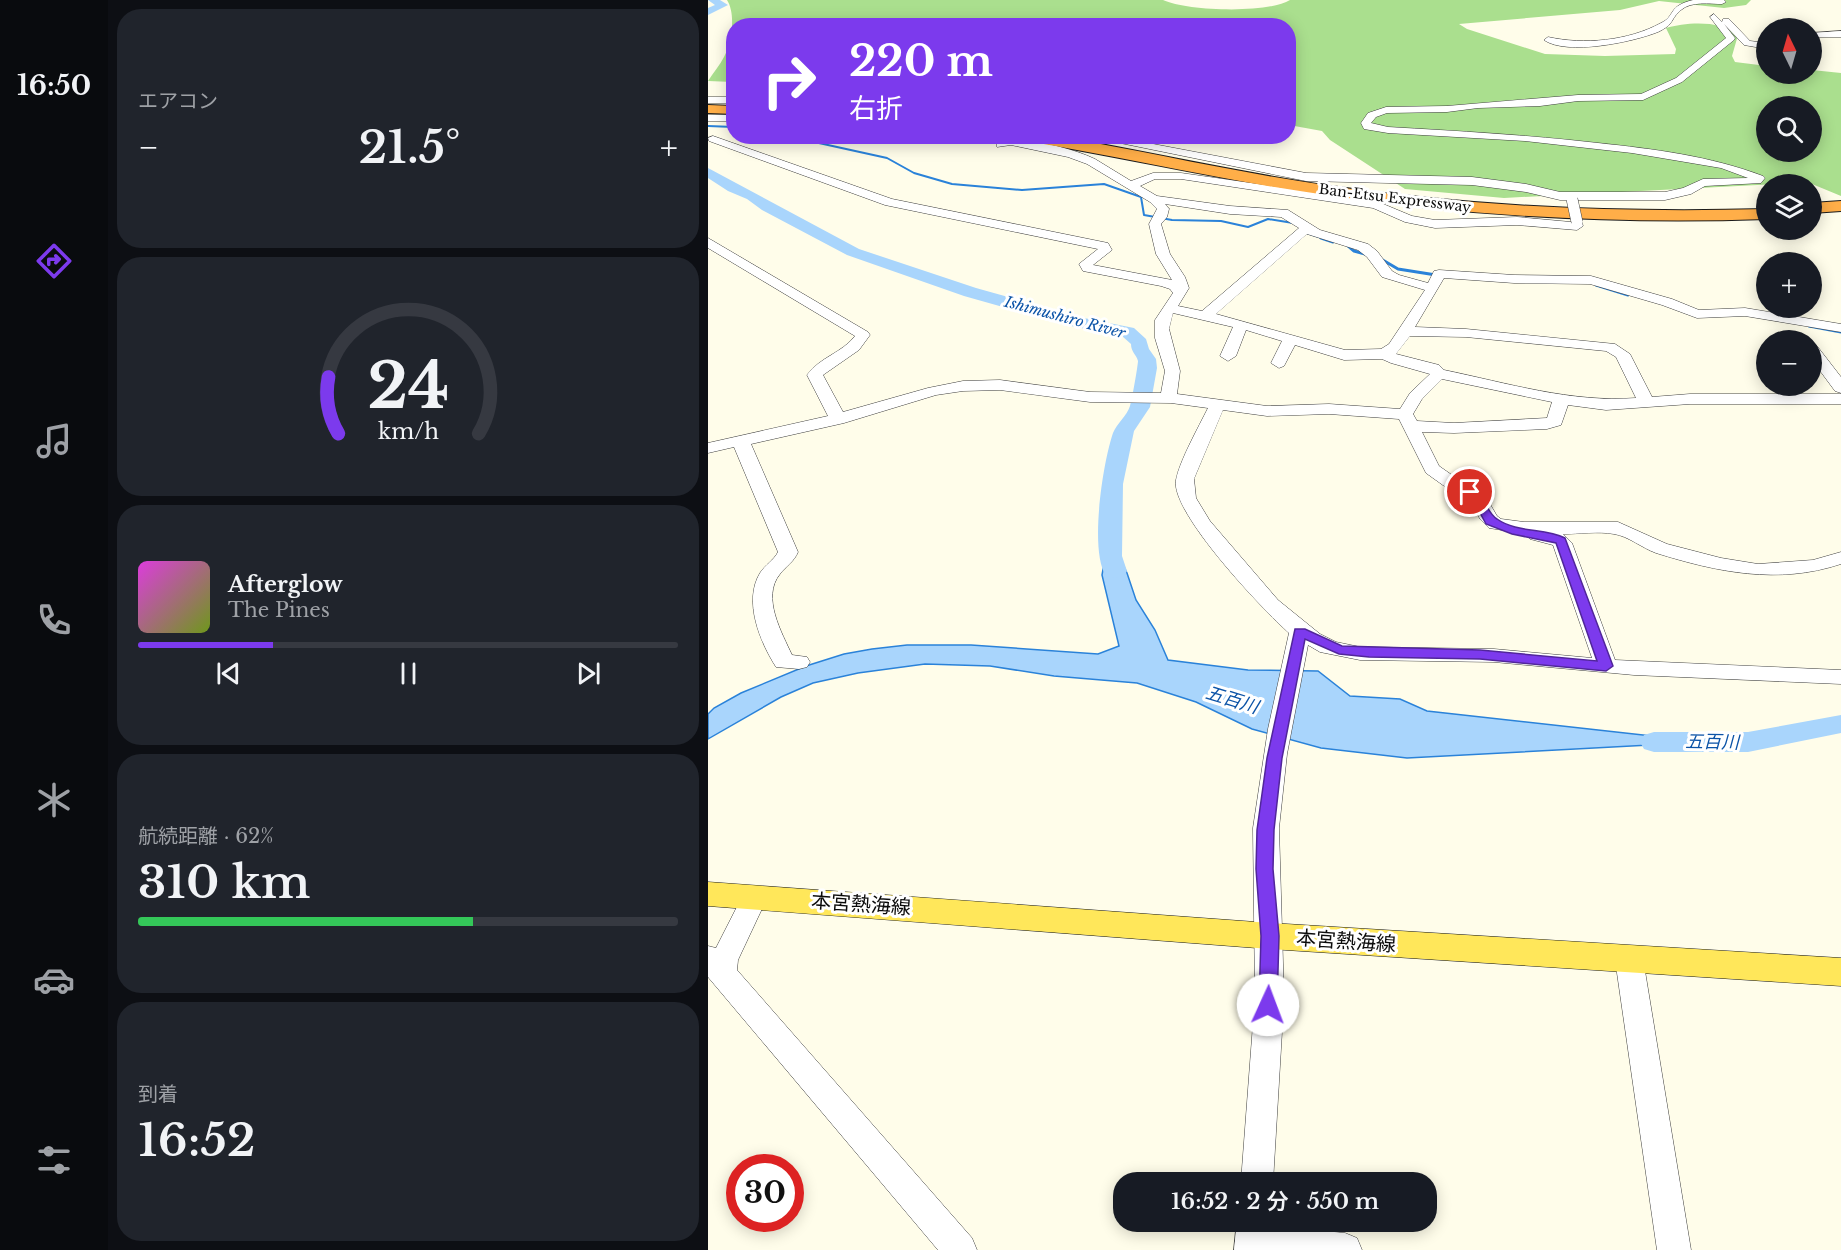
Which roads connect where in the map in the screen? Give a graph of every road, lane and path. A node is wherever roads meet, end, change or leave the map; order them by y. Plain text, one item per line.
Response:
1 (1723, 1) edge
2 (1714, 17) junction
3 (1841, 34) edge
4 (1822, 35) edge
5 (1548, 40) dead end
6 (1756, 44) edge
7 (708, 100) edge
8 (726, 100) edge
9 (708, 107) edge
10 (726, 108) edge
11 (708, 118) edge
12 (726, 118) edge
13 (713, 139) dead end
14 (726, 144) edge
15 (727, 144) edge
16 (1027, 144) edge
17 (1031, 144) edge
18 (1094, 144) edge
19 (1133, 144) edge
20 (1129, 186) junction
21 (1572, 197) junction
22 (1154, 199) junction
23 (1841, 206) edge
24 (1822, 207) edge
25 (1756, 210) edge
26 (1841, 211) edge
27 (1822, 212) edge
28 (1756, 214) edge
29 (1308, 229) junction
30 (708, 242) edge
31 (1433, 288) junction
32 (1180, 294) junction
33 (1170, 308) junction
34 (1206, 315) junction
35 (1793, 320) junction
36 (1241, 324) junction
37 (1841, 328) edge
38 (1800, 330) edge
39 (1404, 331) junction
40 (1292, 338) junction
41 (1384, 354) junction
42 (1228, 356) dead end
43 (1822, 362) edge
44 (1279, 363) dead end
45 (1439, 374) junction
46 (1841, 388) edge
47 (1165, 398) junction
48 (1561, 399) junction
49 (1841, 399) edge
50 (1646, 401) junction
51 (1217, 405) junction
52 (838, 419) junction
53 (1408, 420) junction
54 (742, 441) junction
55 (708, 448) edge
56 (1502, 525) junction
57 (1841, 558) edge
58 (1300, 632) junction
59 (799, 662) dead end
60 (1606, 666) junction
61 (1841, 677) edge
62 (708, 894) edge
63 (755, 896) junction
64 (1270, 936) junction
65 (1629, 959) junction
66 (715, 965) edge
67 (1841, 972) edge
68 (1258, 1172) edge
69 (1252, 1237) edge
70 (960, 1250) edge
71 (1345, 1250) edge
72 (1674, 1250) edge

1 - 2 street
1 - 5 street
2 - 6 street
2 - 21 street
3 - 4 street
7 - 8 street
9 - 10 highway
11 - 12 street
13 - 14 street
15 - 32 street
16 - 20 street
17 - 28 highway, Ban-Etsu Expressway
18 - 25 highway, Ban-Etsu Expressway
19 - 21 street
20 - 21 street, bridge
20 - 22 street
22 - 29 street
22 - 32 street
23 - 24 highway
26 - 27 highway
29 - 31 street
29 - 34 street
30 - 52 street
31 - 35 street
31 - 39 street
32 - 33 street
33 - 34 street
33 - 47 street
34 - 36 street
35 - 37 street
35 - 38 street
36 - 40 street
36 - 42 street
39 - 41 street
39 - 50 street
40 - 41 street
40 - 44 street
41 - 45 street
43 - 46 street
45 - 48 street
45 - 53 street
47 - 51 street
47 - 52 street
48 - 50 street
48 - 53 street
49 - 50 street
51 - 53 street
51 - 58 street
52 - 54 street
53 - 56 street
54 - 55 street
54 - 59 street
56 - 57 street
56 - 60 street
58 - 60 street
58 - 64 street
60 - 61 street
62 - 63 main road, 本宮熱海線
63 - 64 main road, 本宮熱海線
63 - 66 street
64 - 65 main road, 本宮熱海線
64 - 68 street
65 - 67 main road, 本宮熱海線
65 - 72 street
66 - 70 street
69 - 71 street

